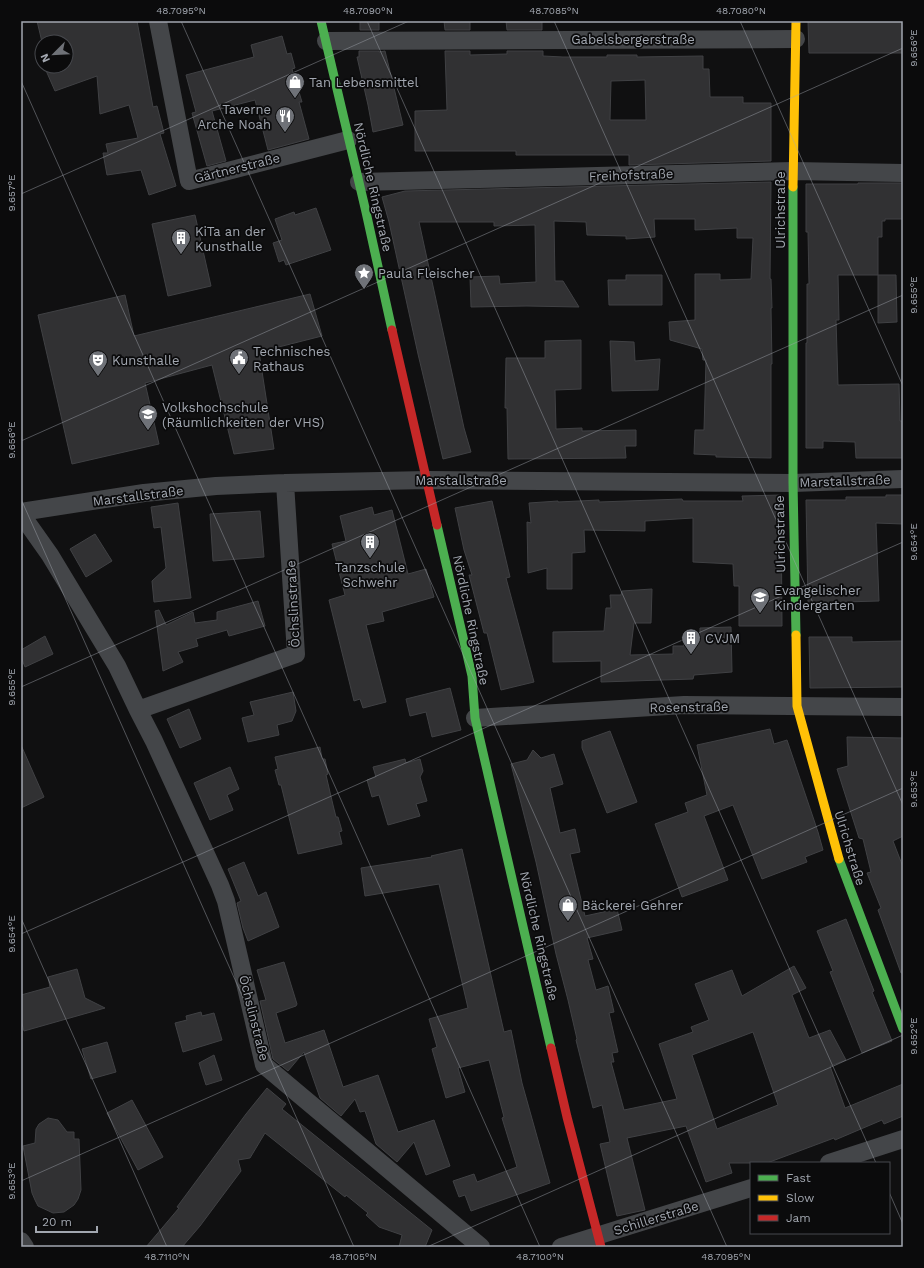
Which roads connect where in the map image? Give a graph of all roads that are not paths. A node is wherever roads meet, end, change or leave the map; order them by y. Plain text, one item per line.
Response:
1 (158, 21) edge
2 (321, 21) edge
3 (796, 30) edge
4 (326, 41) junction
5 (348, 140) junction
6 (793, 171) junction
7 (903, 173) edge
8 (359, 182) junction
9 (903, 478) edge
10 (427, 480) junction
11 (285, 483) junction
12 (792, 483) junction
13 (21, 513) edge
14 (797, 706) junction
15 (903, 707) edge
16 (138, 710) junction
17 (475, 718) junction
18 (903, 1029) edge
19 (903, 1139) edge
20 (832, 1162) edge
21 (750, 1188) edge
22 (21, 1241) edge
23 (599, 1241) edge
24 (25, 1247) edge
25 (481, 1247) edge
26 (561, 1247) edge

1 - 5 street, Gärtnerstraße
2 - 4 street, Nördliche Ringstraße
3 - 4 street, Gabelsbergerstraße
3 - 6 street, Ulrichstraße
4 - 5 street, Nördliche Ringstraße
5 - 8 street, Nördliche Ringstraße
6 - 7 street, Freihofstraße
6 - 8 street, Freihofstraße
6 - 12 street, Ulrichstraße
8 - 10 street, Nördliche Ringstraße
9 - 12 street, Marstallstraße
10 - 11 street, Marstallstraße
10 - 12 street, Marstallstraße
10 - 17 street, Nördliche Ringstraße
11 - 13 street, Marstallstraße
11 - 16 street, Öchslinstraße
12 - 14 street, Ulrichstraße
13 - 16 street, Öchslinstraße
14 - 15 street, Rosenstraße
14 - 17 street, Rosenstraße
14 - 18 street, Ulrichstraße
16 - 25 street, Öchslinstraße
17 - 23 street, Nördliche Ringstraße
19 - 20 street
21 - 23 street, Schillerstraße
22 - 24 street
23 - 26 street, Schillerstraße

